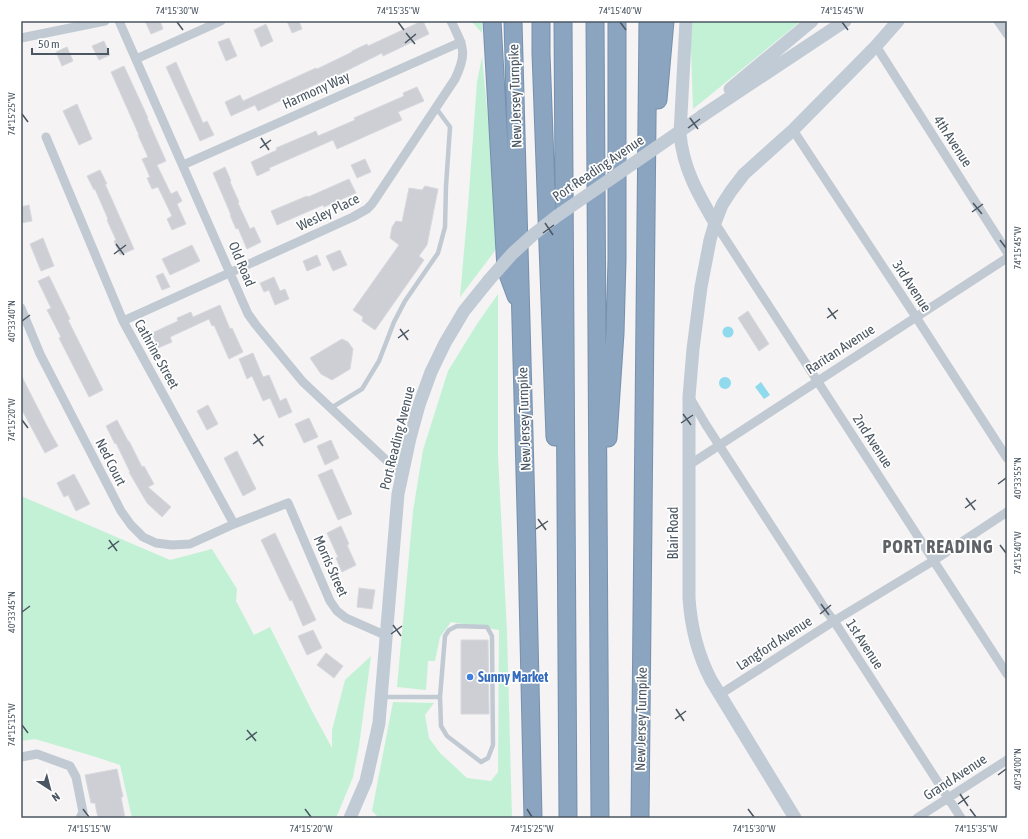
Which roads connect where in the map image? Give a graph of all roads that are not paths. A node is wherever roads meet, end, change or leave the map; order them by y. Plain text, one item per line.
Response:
1 (105, 21) edge
2 (119, 21) edge
3 (221, 21) edge
4 (451, 21) edge
5 (492, 21) edge
6 (513, 21) edge
7 (541, 21) edge
8 (563, 21) edge
9 (595, 21) edge
10 (617, 21) edge
11 (648, 21) edge
12 (665, 21) edge
13 (686, 21) edge
14 (812, 21) edge
15 (845, 21) edge
16 (898, 21) edge
17 (998, 21) edge
18 (1007, 34) edge
19 (21, 38) edge
20 (461, 42) junction
21 (876, 46) junction
22 (136, 59) junction
23 (436, 108) junction
24 (702, 116) junction
25 (793, 130) junction
26 (46, 138) dead end
27 (183, 164) junction
28 (715, 223) junction
29 (646, 238) junction
30 (1007, 252) edge
31 (1007, 258) edge
32 (231, 272) junction
33 (21, 308) edge
34 (521, 308) junction
35 (916, 317) junction
36 (123, 321) junction
37 (817, 381) junction
38 (689, 397) junction
39 (331, 408) junction
40 (719, 446) junction
41 (1007, 458) edge
42 (689, 465) junction
43 (402, 475) junction
44 (1007, 512) edge
45 (234, 524) junction
46 (598, 538) junction
47 (933, 561) junction
48 (834, 621) junction
49 (387, 636) junction
50 (1007, 674) edge
51 (568, 685) junction
52 (719, 695) junction
53 (382, 697) junction
54 (440, 697) junction
55 (21, 757) edge
56 (1007, 760) edge
57 (948, 798) junction
58 (80, 818) edge
59 (350, 818) edge
60 (532, 818) edge
61 (568, 818) edge
62 (600, 818) edge
63 (640, 818) edge
64 (795, 818) edge
65 (917, 818) edge
66 (961, 818) edge

1 - 19 street
2 - 22 street, Old Road
3 - 22 street
4 - 20 street
5 - 34 highway
6 - 34 highway, New Jersey Turnpike
7 - 51 highway
8 - 51 highway
9 - 46 highway
10 - 46 highway
11 - 29 highway, New Jersey Turnpike
12 - 29 highway
13 - 28 main road
14 - 24 main road
15 - 24 main road, Port Reading Avenue
16 - 21 main road
17 - 18 street
20 - 23 street, Wesley Place
20 - 27 street, Harmony Way
21 - 25 main road
21 - 30 street, 4th Avenue
22 - 27 street, Old Road
23 - 32 street, Wesley Place
23 - 39 lane
24 - 43 main road, Port Reading Avenue, bridge
25 - 28 main road
25 - 35 street, 3rd Avenue
26 - 36 street, Cathrine Street
27 - 32 street, Old Road
28 - 37 street, 2nd Avenue
28 - 38 main road, Blair Road
29 - 63 highway, New Jersey Turnpike
31 - 35 street, Raritan Avenue
32 - 36 street, Wesley Place
32 - 39 street, Old Road
33 - 45 street, Ned Court
34 - 60 highway, New Jersey Turnpike
35 - 37 street, Raritan Avenue
35 - 41 street, 3rd Avenue
36 - 45 street, Cathrine Street
37 - 40 street, Raritan Avenue
37 - 47 street, 2nd Avenue
38 - 40 street, 1st Avenue
38 - 42 main road, Blair Road
39 - 43 street, Old Road
40 - 42 street, Raritan Avenue
40 - 48 street, 1st Avenue
42 - 52 main road, Blair Road
43 - 49 main road, Port Reading Avenue
44 - 47 street, Langford Avenue
45 - 49 street, Morris Street
46 - 62 highway
47 - 48 street, Langford Avenue
47 - 50 street, 2nd Avenue
48 - 52 street, Langford Avenue
48 - 57 street, 1st Avenue
49 - 53 main road, Port Reading Avenue
51 - 61 highway
52 - 64 main road, Blair Road
53 - 54 lane
53 - 59 main road, Port Reading Avenue
54 - 54 lane
55 - 58 street
56 - 57 street, Grand Avenue
57 - 65 street, Grand Avenue
57 - 66 street, 1st Avenue

